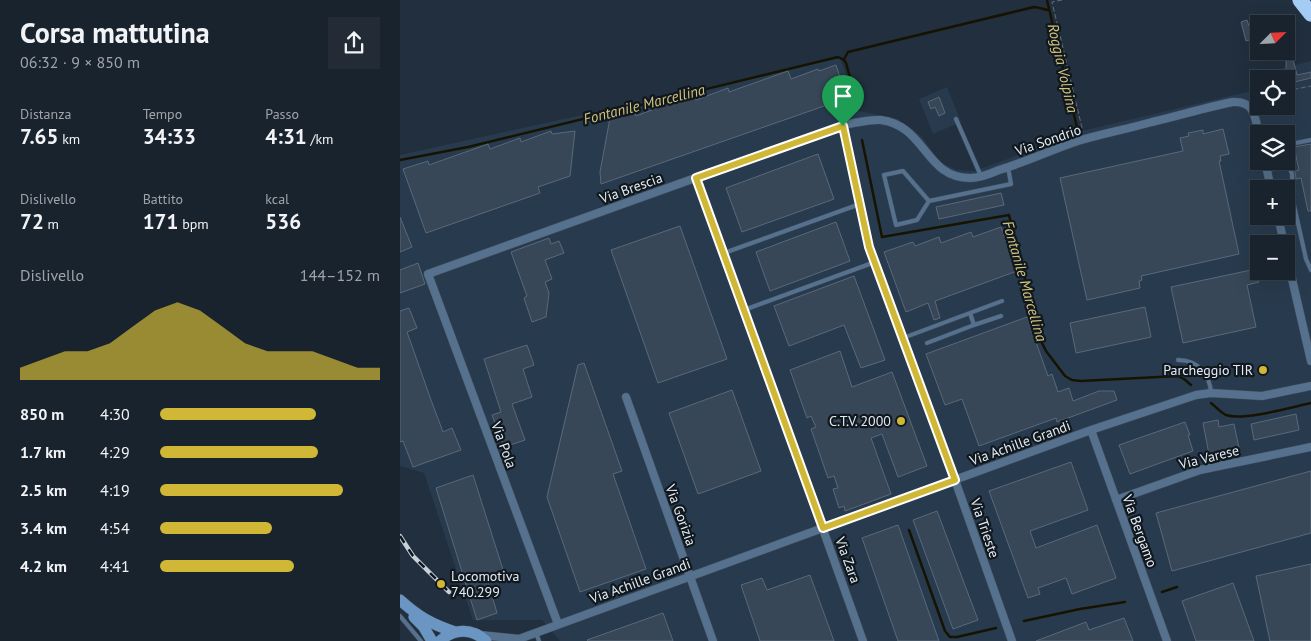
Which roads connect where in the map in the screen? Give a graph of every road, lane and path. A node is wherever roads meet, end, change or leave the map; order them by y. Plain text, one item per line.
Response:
1 (1062, 0) edge
2 (1300, 0) edge
3 (1311, 14) edge
4 (1311, 86) edge
5 (1295, 89) edge
6 (956, 119) dead end
7 (1256, 125) edge
8 (843, 126) junction
9 (1085, 140) junction
10 (1311, 140) edge
11 (1295, 144) edge
12 (1008, 167) junction
13 (1267, 170) edge
14 (1290, 170) edge
15 (981, 176) junction
16 (696, 178) junction
17 (1269, 180) edge
18 (929, 201) junction
19 (860, 204) junction
20 (724, 253) junction
21 (874, 262) junction
22 (1311, 270) edge
23 (428, 274) joint
24 (1292, 280) edge
25 (1002, 301) dead end
26 (744, 310) junction
27 (970, 313) junction
28 (1001, 316) dead end
29 (974, 325) junction
30 (903, 338) junction
31 (927, 344) dead end
32 (1178, 360) dead end
33 (1311, 361) edge
34 (1311, 386) edge
35 (1211, 393) junction
36 (626, 396) dead end
37 (1090, 430) junction
38 (1311, 447) edge
39 (955, 480) junction
40 (1116, 500) junction
41 (823, 528) junction
42 (690, 576) junction
43 (400, 601) edge
44 (400, 616) edge
45 (558, 624) junction
46 (455, 632) junction
47 (536, 633) junction
48 (482, 638) edge
49 (518, 640) edge
50 (421, 641) edge
51 (432, 641) edge
52 (440, 641) edge
53 (539, 641) edge
54 (713, 641) edge
55 (863, 641) edge
56 (1012, 641) edge
57 (1167, 641) edge

1 - 9 path
2 - 3 highway
4 - 5 path
6 - 15 lane
7 - 9 street, Via Sondrio
8 - 15 street, Via Sondrio
8 - 16 street, Via Brescia
8 - 19 street, Via Trieste
9 - 12 street, Via Sondrio
10 - 11 lane
12 - 15 street, Via Sondrio
12 - 18 lane
13 - 17 street
14 - 22 lane
16 - 20 street, Via Zara
16 - 23 street, Via Brescia
18 - 18 lane
19 - 20 lane
19 - 21 street, Via Trieste
20 - 26 street, Via Zara
21 - 26 lane
21 - 30 street, Via Trieste
23 - 45 street, Via Pola
24 - 33 street
25 - 27 lane
26 - 41 street, Via Zara
27 - 29 lane
27 - 30 lane
28 - 29 lane
29 - 31 lane
30 - 39 street, Via Trieste
32 - 35 lane
34 - 35 street, Via Achille Grandi
35 - 37 street, Via Achille Grandi
36 - 42 street, Via Gorizia
37 - 39 street, Via Achille Grandi
37 - 40 street, Via Bergamo
38 - 40 street, Via Varese
39 - 41 street, Via Achille Grandi
39 - 56 street, Via Trieste
40 - 57 street, Via Bergamo
41 - 42 street, Via Achille Grandi
41 - 55 street, Via Zara
42 - 45 street, Via Achille Grandi
42 - 54 street, Via Gorizia
43 - 46 street
43 - 51 street
44 - 50 lane
45 - 47 street, Via Achille Grandi
46 - 48 street
46 - 52 street
47 - 49 street, Via Achille Grandi
47 - 53 lane
48 - 49 street

